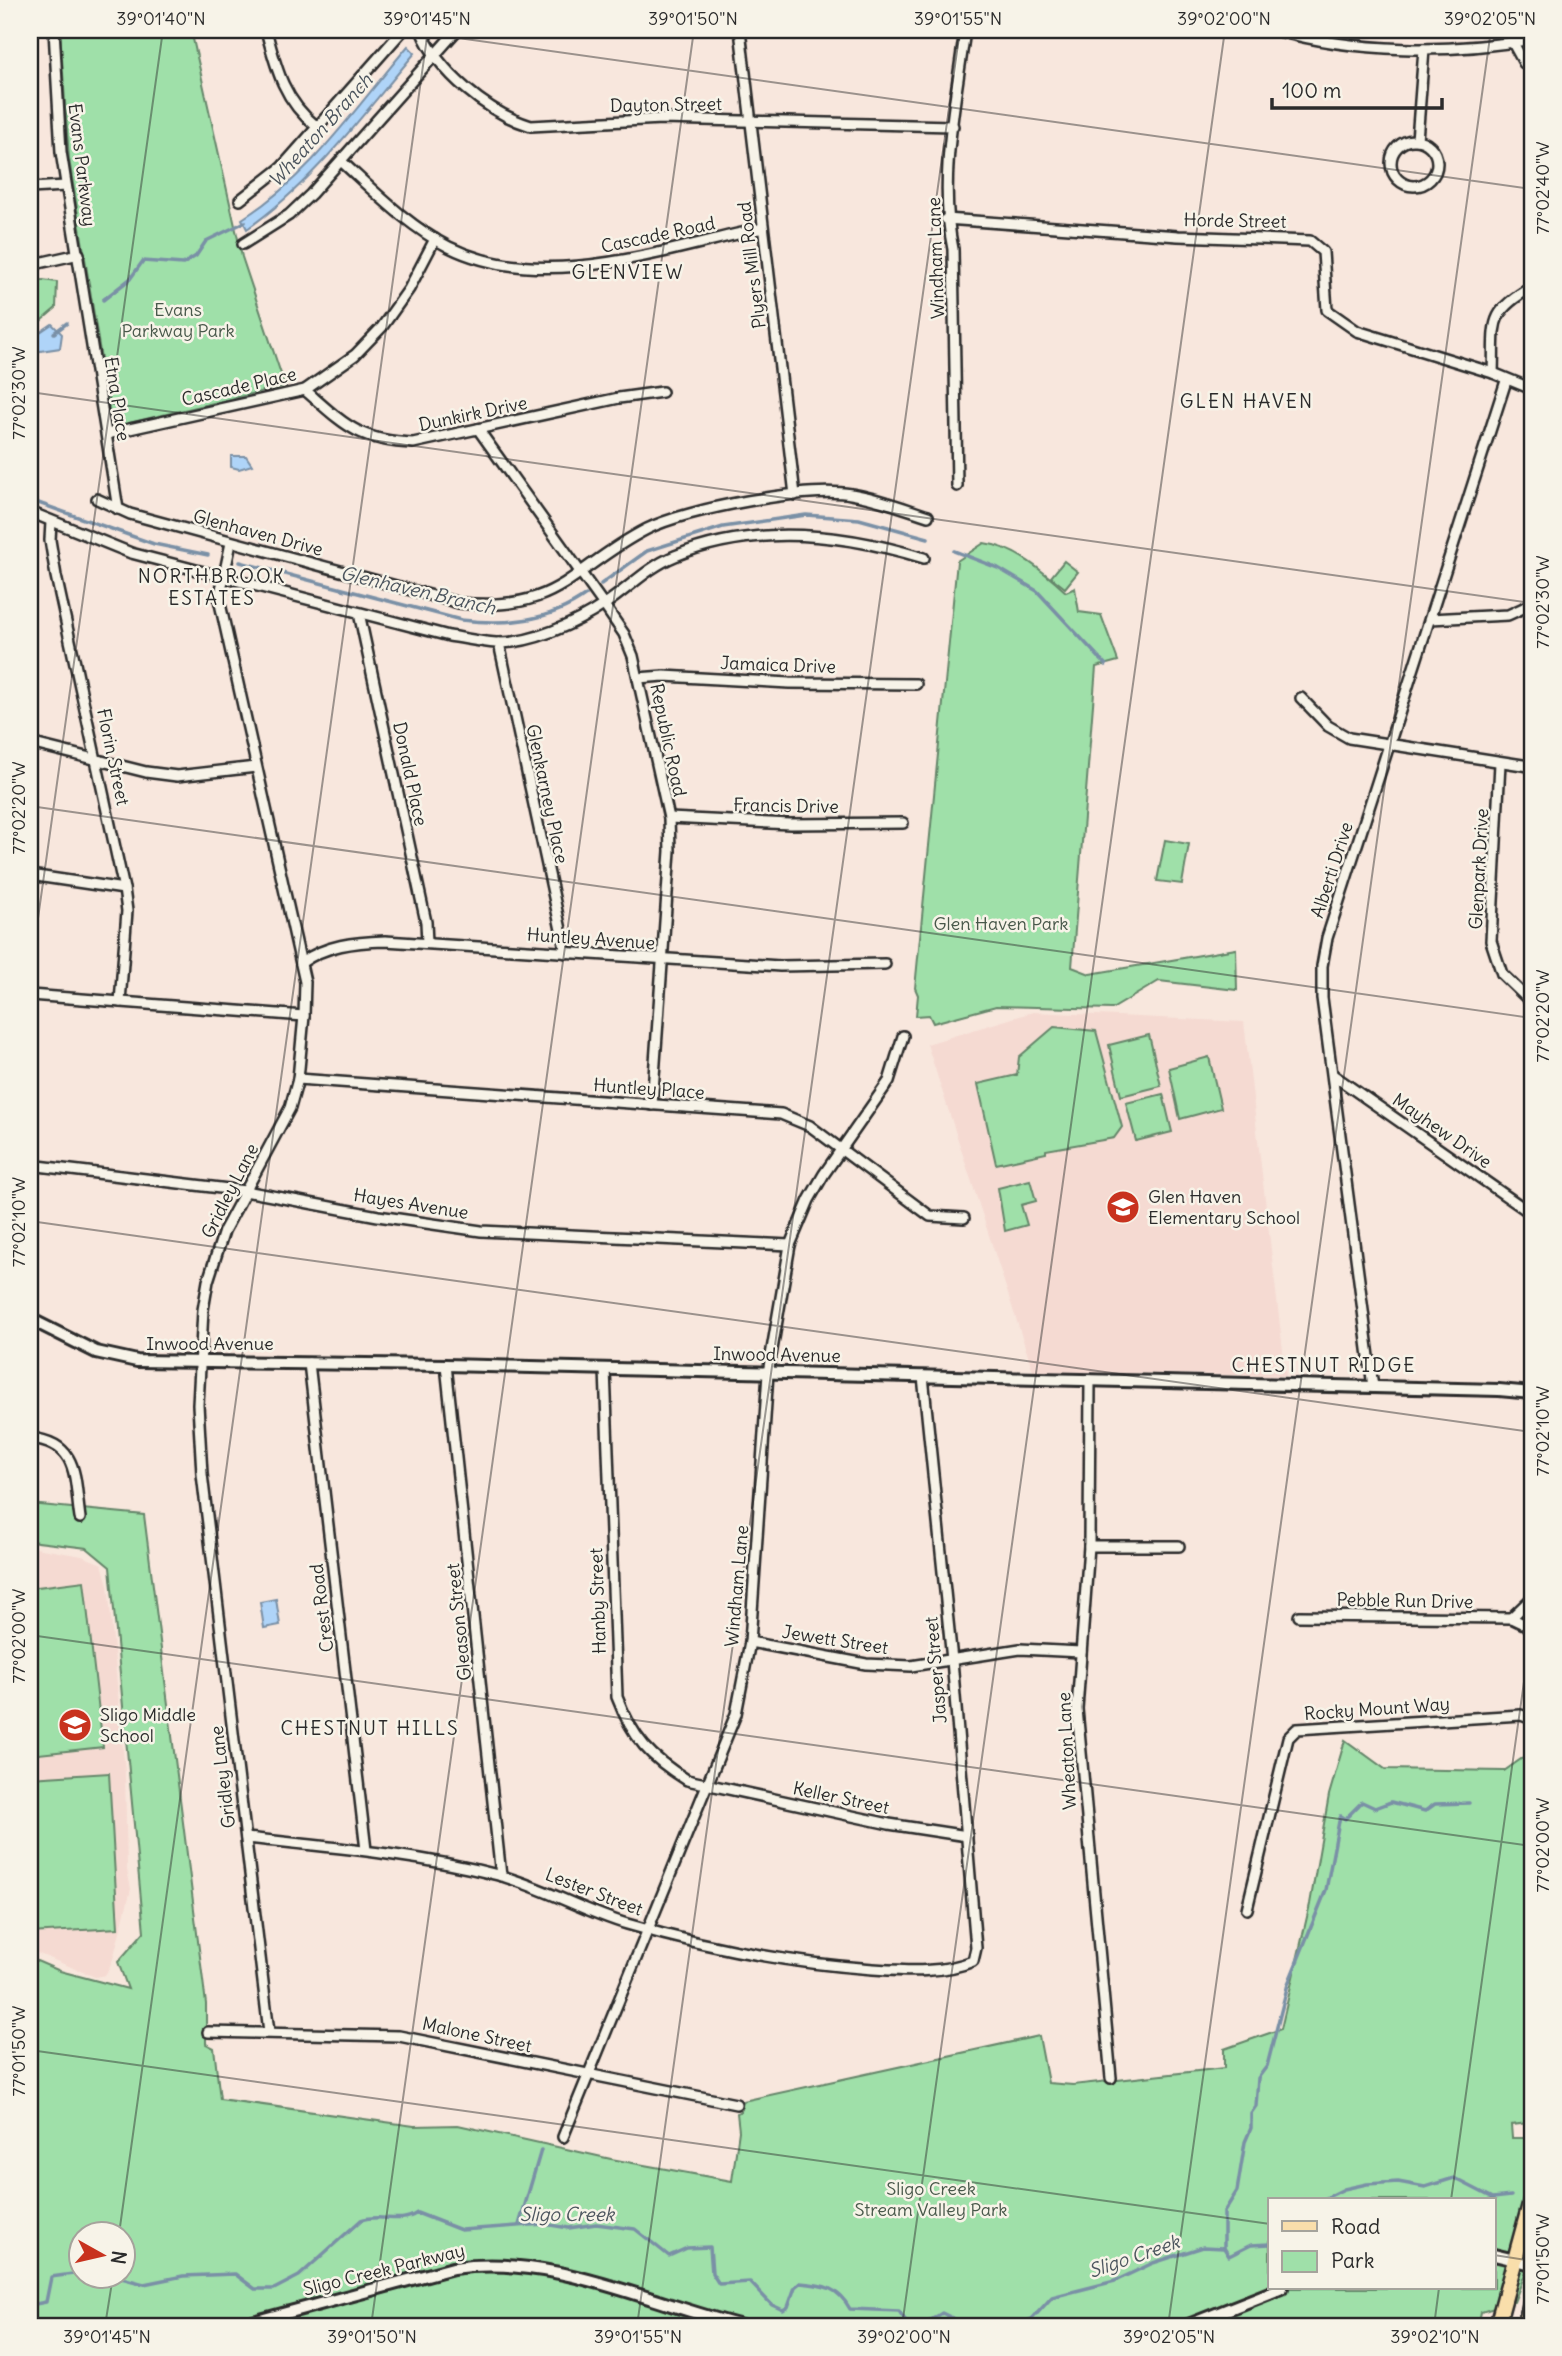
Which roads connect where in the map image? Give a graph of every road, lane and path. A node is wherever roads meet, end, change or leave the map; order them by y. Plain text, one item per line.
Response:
1 (54, 30) edge
2 (266, 30) edge
3 (403, 30) edge
4 (421, 30) edge
5 (457, 30) edge
6 (740, 30) edge
7 (965, 30) edge
8 (1275, 30) edge
9 (1532, 39) edge
10 (1513, 43) junction
11 (1424, 49) junction
12 (435, 54) junction
13 (1532, 68) edge
14 (750, 119) junction
15 (316, 126) junction
16 (953, 126) junction
17 (1417, 140) junction
18 (341, 161) junction
19 (66, 186) junction
20 (30, 188) edge
21 (240, 200) dead end
22 (946, 219) junction
23 (763, 228) junction
24 (435, 239) junction
25 (243, 244) dead end
26 (79, 254) junction
27 (30, 265) edge
28 (1532, 288) edge
29 (1493, 373) junction
30 (1506, 381) junction
31 (1532, 389) edge
32 (304, 390) junction
33 (662, 392) dead end
34 (478, 429) junction
35 (107, 434) junction
36 (957, 486) dead end
37 (795, 495) junction
38 (97, 499) dead end
39 (118, 509) junction
40 (30, 512) edge
41 (928, 516) dead end
42 (51, 522) junction
43 (231, 542) junction
44 (924, 558) dead end
45 (582, 573) junction
46 (224, 577) junction
47 (604, 604) junction
48 (1532, 604) edge
49 (359, 613) junction
50 (1430, 619) junction
51 (499, 643) junction
52 (638, 678) junction
53 (916, 684) dead end
54 (1301, 698) dead end
55 (30, 743) edge
56 (1389, 747) junction
57 (98, 759) junction
58 (1500, 763) junction
59 (1529, 766) dead end
60 (256, 767) junction
61 (668, 817) junction
62 (903, 823) dead end
63 (30, 875) edge
64 (124, 890) junction
65 (427, 943) junction
66 (566, 953) junction
67 (662, 959) junction
68 (301, 963) junction
69 (885, 964) dead end
70 (30, 995) edge
71 (120, 1002) junction
72 (1532, 1003) edge
73 (304, 1016) junction
74 (903, 1036) dead end
75 (1333, 1075) junction
76 (298, 1079) junction
77 (652, 1105) junction
78 (841, 1149) junction
79 (30, 1166) edge
80 (245, 1191) junction
81 (1532, 1214) edge
82 (964, 1218) dead end
83 (790, 1245) junction
84 (30, 1319) edge
85 (200, 1361) junction
86 (309, 1363) junction
87 (446, 1365) junction
88 (605, 1369) junction
89 (768, 1373) junction
90 (923, 1376) junction
91 (1090, 1380) junction
92 (1373, 1387) junction
93 (1532, 1393) edge
94 (30, 1438) edge
95 (80, 1518) dead end
96 (1088, 1546) junction
97 (1179, 1546) dead end
98 (1532, 1598) edge
99 (1300, 1616) dead end
100 (1511, 1618) junction
101 (1532, 1628) edge
102 (750, 1642) junction
103 (1081, 1652) junction
104 (952, 1660) junction
105 (1532, 1707) edge
106 (1521, 1715) junction
107 (1532, 1719) edge
108 (709, 1785) junction
109 (967, 1836) junction
110 (246, 1838) junction
111 (366, 1850) junction
112 (502, 1876) junction
113 (1247, 1909) dead end
114 (649, 1929) junction
115 (973, 1961) joint
116 (208, 2032) dead end
117 (270, 2032) junction
118 (588, 2075) junction
119 (1111, 2078) dead end
120 (736, 2105) dead end
121 (563, 2137) dead end
122 (1532, 2197) edge
123 (1496, 2255) edge
124 (1516, 2260) junction
125 (1532, 2264) edge
126 (1277, 2290) edge
127 (1532, 2299) edge
128 (238, 2326) edge
129 (742, 2326) edge
130 (1186, 2326) edge
131 (1497, 2326) edge
132 (1525, 2326) edge

1 - 19 street, Evans Parkway
2 - 15 street
3 - 15 street
4 - 12 street, Dayton Street
5 - 12 street
6 - 14 street, Plyers Mill Road
7 - 16 street, Windham Lane
8 - 11 street
9 - 10 street
10 - 11 street
10 - 13 street
11 - 17 street
12 - 14 street, Dayton Street
12 - 18 street
14 - 16 street, Dayton Street
14 - 23 street, Plyers Mill Road
15 - 21 street
16 - 22 street, Windham Lane
17 - 17 street
18 - 24 street, Cascade Road
18 - 25 street
19 - 20 street
19 - 26 street, Evans Parkway
22 - 29 street, Horde Street
22 - 36 street, Windham Lane
23 - 24 street, Cascade Road
23 - 37 street, Plyers Mill Road
24 - 32 street, Cascade Place
26 - 27 street, Evans Parkway
26 - 35 street, Etna Place
28 - 29 street
29 - 30 street, Horde Street
30 - 31 street, Horde Street
30 - 50 street, Alberti Drive
32 - 34 street, Dunkirk Drive
32 - 35 street, Cascade Place
33 - 34 street, Dunkirk Drive
34 - 45 street, Republic Road
35 - 39 street, Etna Place
37 - 41 street, Glenhaven Drive
37 - 45 street, Glenhaven Drive
38 - 39 street, Glenhaven Drive
39 - 43 street, Glenhaven Drive
40 - 42 street
42 - 46 street
42 - 57 street, Florin Street
43 - 45 street, Glenhaven Drive
43 - 46 street, Gridley Lane
44 - 47 street
45 - 47 street, Republic Road
46 - 49 street
46 - 60 street, Gridley Lane
47 - 51 street
47 - 52 street, Republic Road
48 - 50 street
49 - 51 street
49 - 65 street, Donald Place
50 - 56 street, Alberti Drive
51 - 66 street, Glenkarney Place
52 - 53 street, Jamaica Drive
52 - 61 street, Republic Road
54 - 56 street
55 - 57 street
56 - 58 street
56 - 75 street, Alberti Drive
57 - 60 street
57 - 64 street, Florin Street
58 - 59 street
58 - 72 street, Glenpark Drive
60 - 68 street, Gridley Lane
61 - 62 street, Francis Drive
61 - 67 street, Republic Road
63 - 64 street
64 - 71 street, Florin Street
65 - 66 street, Huntley Avenue
65 - 68 street, Huntley Avenue
66 - 67 street, Huntley Avenue
67 - 69 street, Huntley Avenue
67 - 77 street, Republic Road
68 - 73 street, Gridley Lane
70 - 71 street
71 - 73 street
73 - 76 street, Gridley Lane
74 - 78 street, Windham Lane
75 - 81 street, Mayhew Drive
75 - 92 street, Alberti Drive
76 - 77 street, Huntley Place
76 - 80 street, Gridley Lane
77 - 78 street, Huntley Place
78 - 82 street, Huntley Place
78 - 83 street, Windham Lane
79 - 80 street, Hayes Avenue
80 - 83 street, Hayes Avenue
80 - 85 street, Gridley Lane
83 - 89 street, Windham Lane
84 - 85 street, Inwood Avenue
85 - 86 street, Inwood Avenue
85 - 110 street, Gridley Lane
86 - 87 street, Inwood Avenue
86 - 111 street, Crest Road
87 - 88 street, Inwood Avenue
87 - 112 street, Gleason Street
88 - 89 street, Inwood Avenue
88 - 108 street, Hanby Street
89 - 90 street, Inwood Avenue
89 - 102 street, Windham Lane
90 - 91 street, Inwood Avenue
90 - 104 street, Jasper Street
91 - 92 street, Inwood Avenue
91 - 96 street, Wheaton Lane
92 - 93 street, Inwood Avenue
94 - 95 street
96 - 97 street
96 - 103 street, Wheaton Lane
98 - 100 street
99 - 100 street, Pebble Run Drive
100 - 101 street, Pebble Run Drive
102 - 104 street, Jewett Street
102 - 108 street, Windham Lane
103 - 104 street, Jewett Street
103 - 119 street, Wheaton Lane
104 - 109 street, Jasper Street
105 - 106 street
106 - 107 street, Rocky Mount Way
106 - 113 street, Rocky Mount Way
108 - 109 street, Keller Street
108 - 114 street, Windham Lane
109 - 115 street, Jasper Street
110 - 111 street, Lester Street
110 - 117 street, Gridley Lane
111 - 112 street, Lester Street
112 - 114 street, Lester Street
114 - 115 street, Lester Street
114 - 118 street, Windham Lane
116 - 117 street, Malone Street
117 - 118 street, Malone Street
118 - 120 street, Malone Street
118 - 121 street, Windham Lane
122 - 124 main road
123 - 124 street
124 - 125 street
124 - 131 main road
126 - 130 street
127 - 132 main road
128 - 129 street, Sligo Creek Parkway

